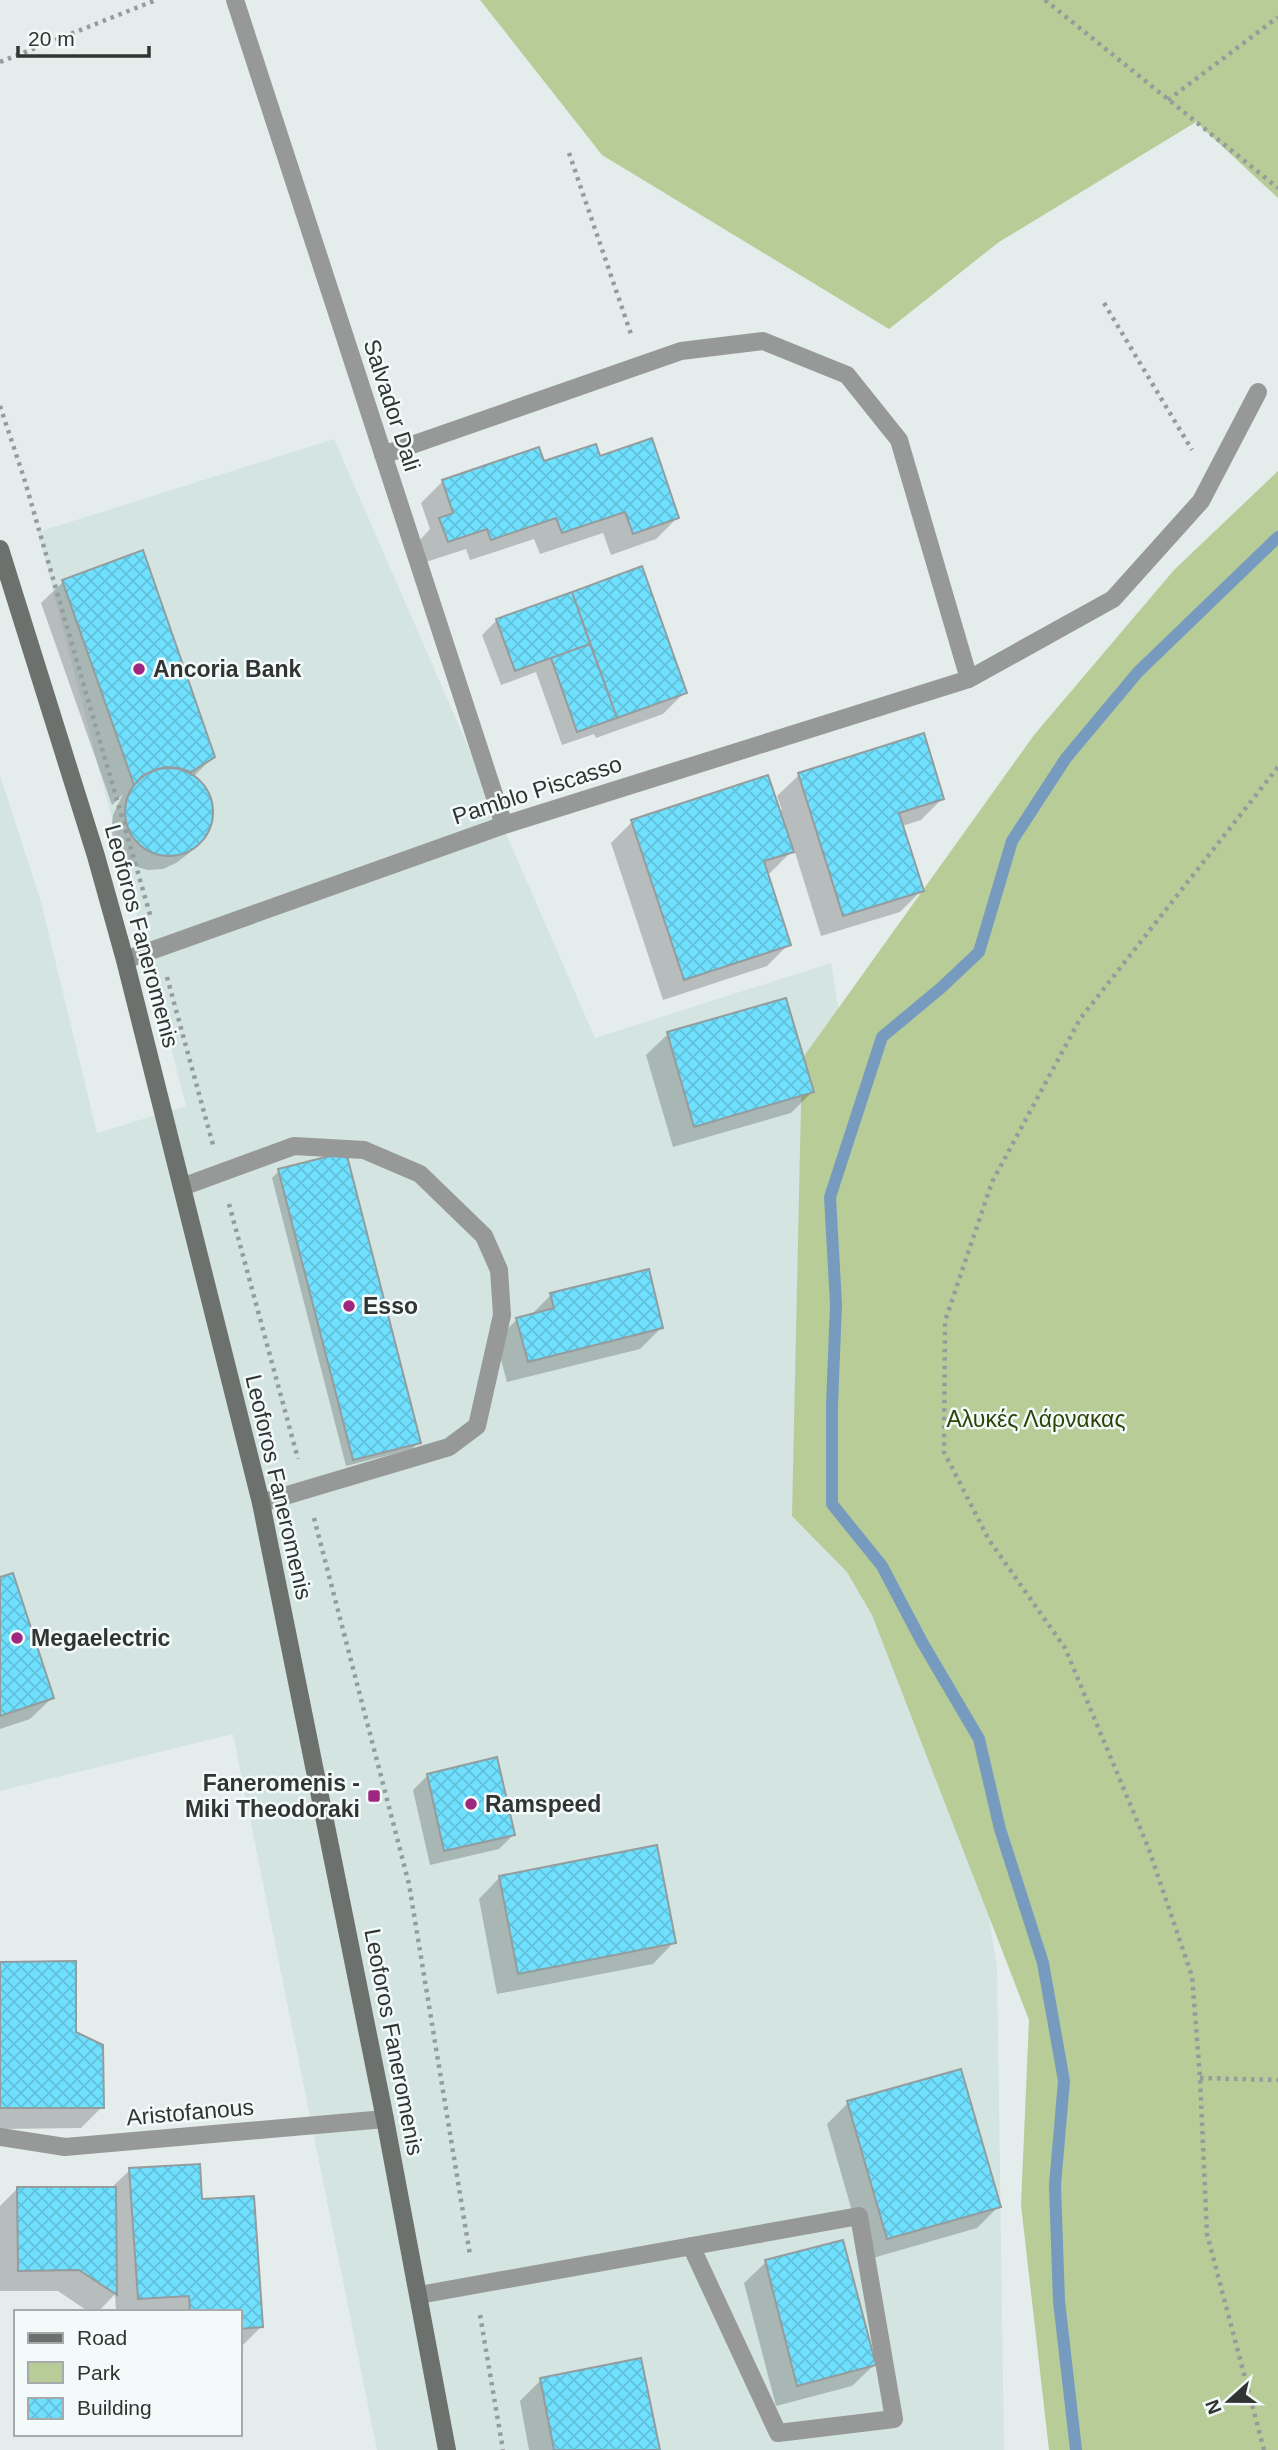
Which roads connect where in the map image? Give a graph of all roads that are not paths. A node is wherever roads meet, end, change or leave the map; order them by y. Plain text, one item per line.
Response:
1 (235, 0) edge
2 (1258, 391) dead end
3 (383, 455) junction
4 (0, 549) edge
5 (969, 679) junction
6 (504, 825) junction
7 (125, 960) junction
8 (182, 1187) junction
9 (261, 1503) junction
10 (385, 2119) junction
11 (0, 2137) edge
12 (691, 2246) junction
13 (419, 2295) junction
14 (447, 2450) edge

1 - 3 street, Salvador Dali
2 - 5 street, Pamblo Piscasso
3 - 5 street
3 - 6 street, Salvador Dali
4 - 7 main road, Leoforos Faneromenis
5 - 6 street, Pamblo Piscasso
6 - 7 street, Pamblo Piscasso
7 - 8 main road, Leoforos Faneromenis
8 - 9 main road, Leoforos Faneromenis
8 - 9 street
9 - 10 main road, Leoforos Faneromenis
10 - 11 street, Aristofanous
10 - 13 main road, Leoforos Faneromenis
12 - 12 street
12 - 13 street
13 - 14 main road, Leoforos Faneromenis

